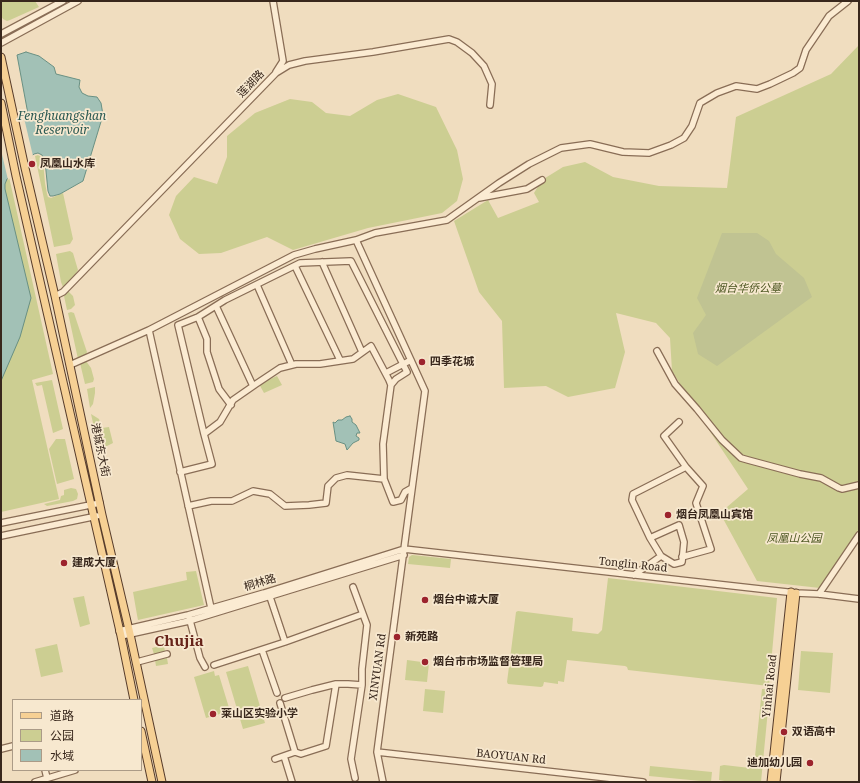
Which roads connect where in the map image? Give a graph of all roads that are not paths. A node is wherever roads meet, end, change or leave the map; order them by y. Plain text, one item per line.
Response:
1 (63, 1) edge
2 (78, 1) edge
3 (273, 1) edge
4 (848, 1) edge
5 (1, 34) edge
6 (1, 43) edge
7 (1, 57) edge
8 (276, 72) junction
9 (1, 103) edge
10 (490, 105) dead end
11 (542, 180) dead end
12 (477, 198) junction
13 (356, 240) junction
14 (322, 262) junction
15 (295, 266) junction
16 (256, 285) junction
17 (55, 296) junction
18 (216, 306) junction
19 (198, 317) junction
20 (149, 330) junction
21 (657, 351) dead end
22 (362, 352) junction
23 (340, 360) junction
24 (411, 360) junction
25 (404, 364) junction
26 (292, 365) junction
27 (70, 366) junction
28 (386, 373) junction
29 (391, 385) junction
30 (253, 386) junction
31 (230, 405) junction
32 (679, 422) dead end
33 (204, 434) junction
34 (686, 467) junction
35 (180, 472) junction
36 (384, 479) junction
37 (859, 485) edge
38 (412, 488) junction
39 (100, 503) junction
40 (91, 504) junction
41 (188, 506) junction
42 (102, 515) junction
43 (93, 517) junction
44 (1, 524) edge
45 (859, 535) edge
46 (1, 536) edge
47 (650, 538) junction
48 (404, 549) junction
49 (404, 555) junction
50 (661, 556) junction
51 (682, 557) junction
52 (634, 575) junction
53 (353, 587) dead end
54 (794, 593) junction
55 (819, 594) junction
56 (270, 597) junction
57 (859, 599) edge
58 (211, 608) junction
59 (363, 614) junction
60 (189, 618) junction
61 (130, 631) junction
62 (120, 634) junction
63 (285, 642) junction
64 (262, 650) junction
65 (168, 654) dead end
66 (137, 662) junction
67 (214, 665) dead end
68 (205, 667) dead end
69 (336, 684) junction
70 (362, 685) junction
71 (277, 693) dead end
72 (285, 698) dead end
73 (134, 699) edge
74 (280, 704) dead end
75 (12, 746) edge
76 (1, 749) edge
77 (143, 750) edge
78 (295, 752) junction
79 (377, 752) junction
80 (284, 756) junction
81 (275, 759) dead end
82 (44, 771) edge
83 (72, 771) edge
84 (47, 778) junction
85 (355, 778) dead end
86 (35, 782) edge
87 (152, 782) edge
88 (162, 782) edge
89 (292, 782) edge
90 (383, 782) edge
91 (643, 782) edge
92 (771, 782) edge
93 (776, 782) edge

1 - 5 street
2 - 6 street
3 - 8 street
4 - 12 street
7 - 17 main road, 港城东大街
8 - 10 street, 莲湖路
8 - 17 street, 莲湖路
9 - 40 main road, 港城东大街
11 - 12 street
12 - 13 street
13 - 20 street
13 - 24 street
14 - 15 street
14 - 22 street
14 - 25 street
15 - 16 street
15 - 23 street
16 - 18 street
16 - 26 street
17 - 27 main road, 港城东大街
18 - 19 street
18 - 30 street
19 - 31 street
19 - 33 street
20 - 27 street
20 - 35 street
21 - 37 street
22 - 23 street
22 - 28 street
23 - 26 street
24 - 25 street
24 - 38 street
25 - 28 street
25 - 29 street
26 - 30 street
27 - 39 main road, 港城东大街
28 - 29 street
29 - 36 street
30 - 31 street
31 - 33 street
32 - 34 street
33 - 35 street
34 - 47 street
34 - 51 street
35 - 41 street
36 - 38 street
36 - 41 street
38 - 48 street
39 - 40 street
39 - 42 main road, 港城东大街
40 - 43 main road, 港城东大街
40 - 44 street
41 - 58 street
42 - 43 street
42 - 61 main road, 港城东大街
43 - 46 street
43 - 62 main road, 港城东大街
45 - 55 street
47 - 50 street
47 - 51 street
48 - 49 street
48 - 52 street, Tonglin Road
48 - 58 street, 桐林路
49 - 56 street, 桐林路
49 - 79 street, XINYUAN Rd
50 - 51 street
50 - 52 street
52 - 54 street, Tonglin Road
53 - 59 street
54 - 55 street, Tonglin Road
54 - 92 main road, Yinhai Road
54 - 93 main road, Yinhai Road
55 - 57 street, Tonglin Road
56 - 60 street, 桐林路
56 - 63 street
58 - 60 street, 桐林路
59 - 63 street
59 - 70 street
60 - 61 street, 桐林路
60 - 68 street
61 - 62 street, 桐林路
61 - 66 main road, 港城东大街
62 - 73 main road, 港城东大街
63 - 64 street
64 - 67 street
64 - 71 street
65 - 66 street
66 - 88 main road, 港城东大街
69 - 70 street
69 - 72 street
69 - 78 street
70 - 85 street
74 - 78 street
75 - 76 street
77 - 87 main road
78 - 80 street
79 - 90 street, XINYUAN Rd
79 - 91 street, BAOYUAN Rd
80 - 81 street
80 - 89 street
82 - 84 street
83 - 84 street
84 - 86 street

